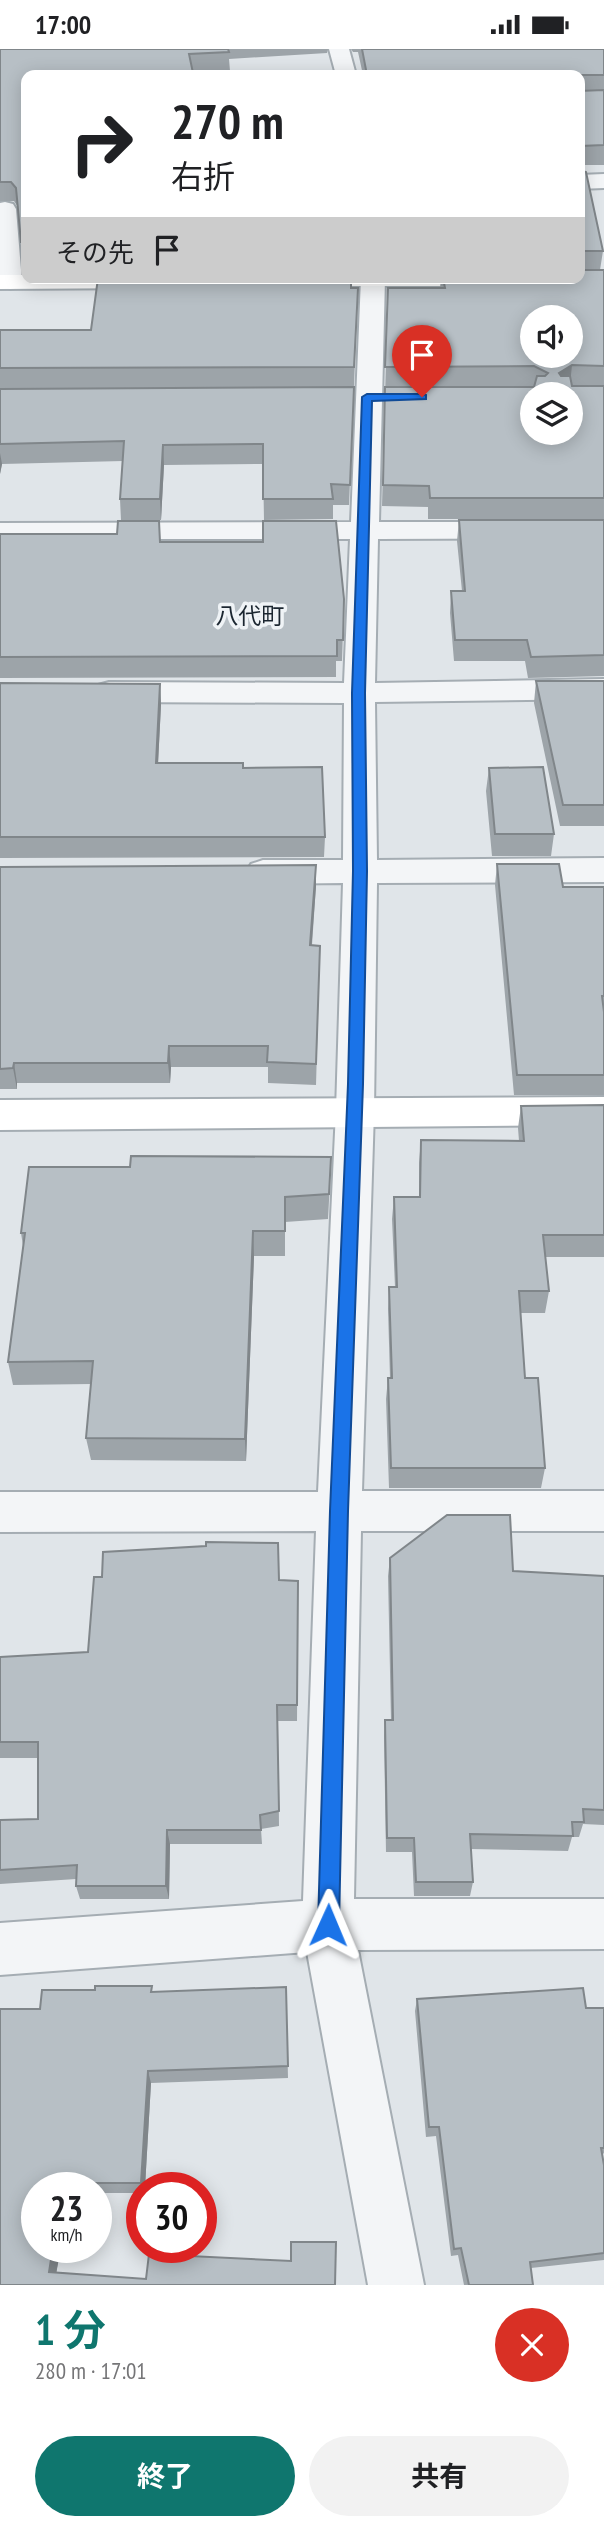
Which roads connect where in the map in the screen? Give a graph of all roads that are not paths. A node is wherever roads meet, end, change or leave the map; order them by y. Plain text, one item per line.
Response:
1 (339, 49) edge
2 (345, 70) edge
3 (585, 181) edge
4 (604, 181) edge
5 (10, 209) edge
6 (5, 282) edge
7 (373, 284) edge
8 (604, 530) edge
9 (0, 531) edge
10 (362, 531) junction
11 (604, 689) edge
12 (83, 692) edge
13 (359, 693) junction
14 (604, 870) edge
15 (360, 871) junction
16 (235, 872) edge
17 (355, 1111) junction
18 (604, 1111) edge
19 (0, 1115) edge
20 (604, 1510) edge
21 (339, 1511) junction
22 (0, 1512) edge
23 (604, 1924) edge
24 (328, 1925) junction
25 (0, 1949) edge
26 (396, 2285) edge

1 - 2 street
3 - 4 street
5 - 6 street
7 - 10 street
8 - 10 street
9 - 10 street
10 - 13 street
11 - 13 street
12 - 13 street
13 - 15 street
14 - 15 street
15 - 16 street
15 - 17 street
17 - 18 street
17 - 19 street
17 - 21 street
20 - 21 street
21 - 22 street
21 - 24 street
23 - 24 street
24 - 25 street
24 - 26 street

